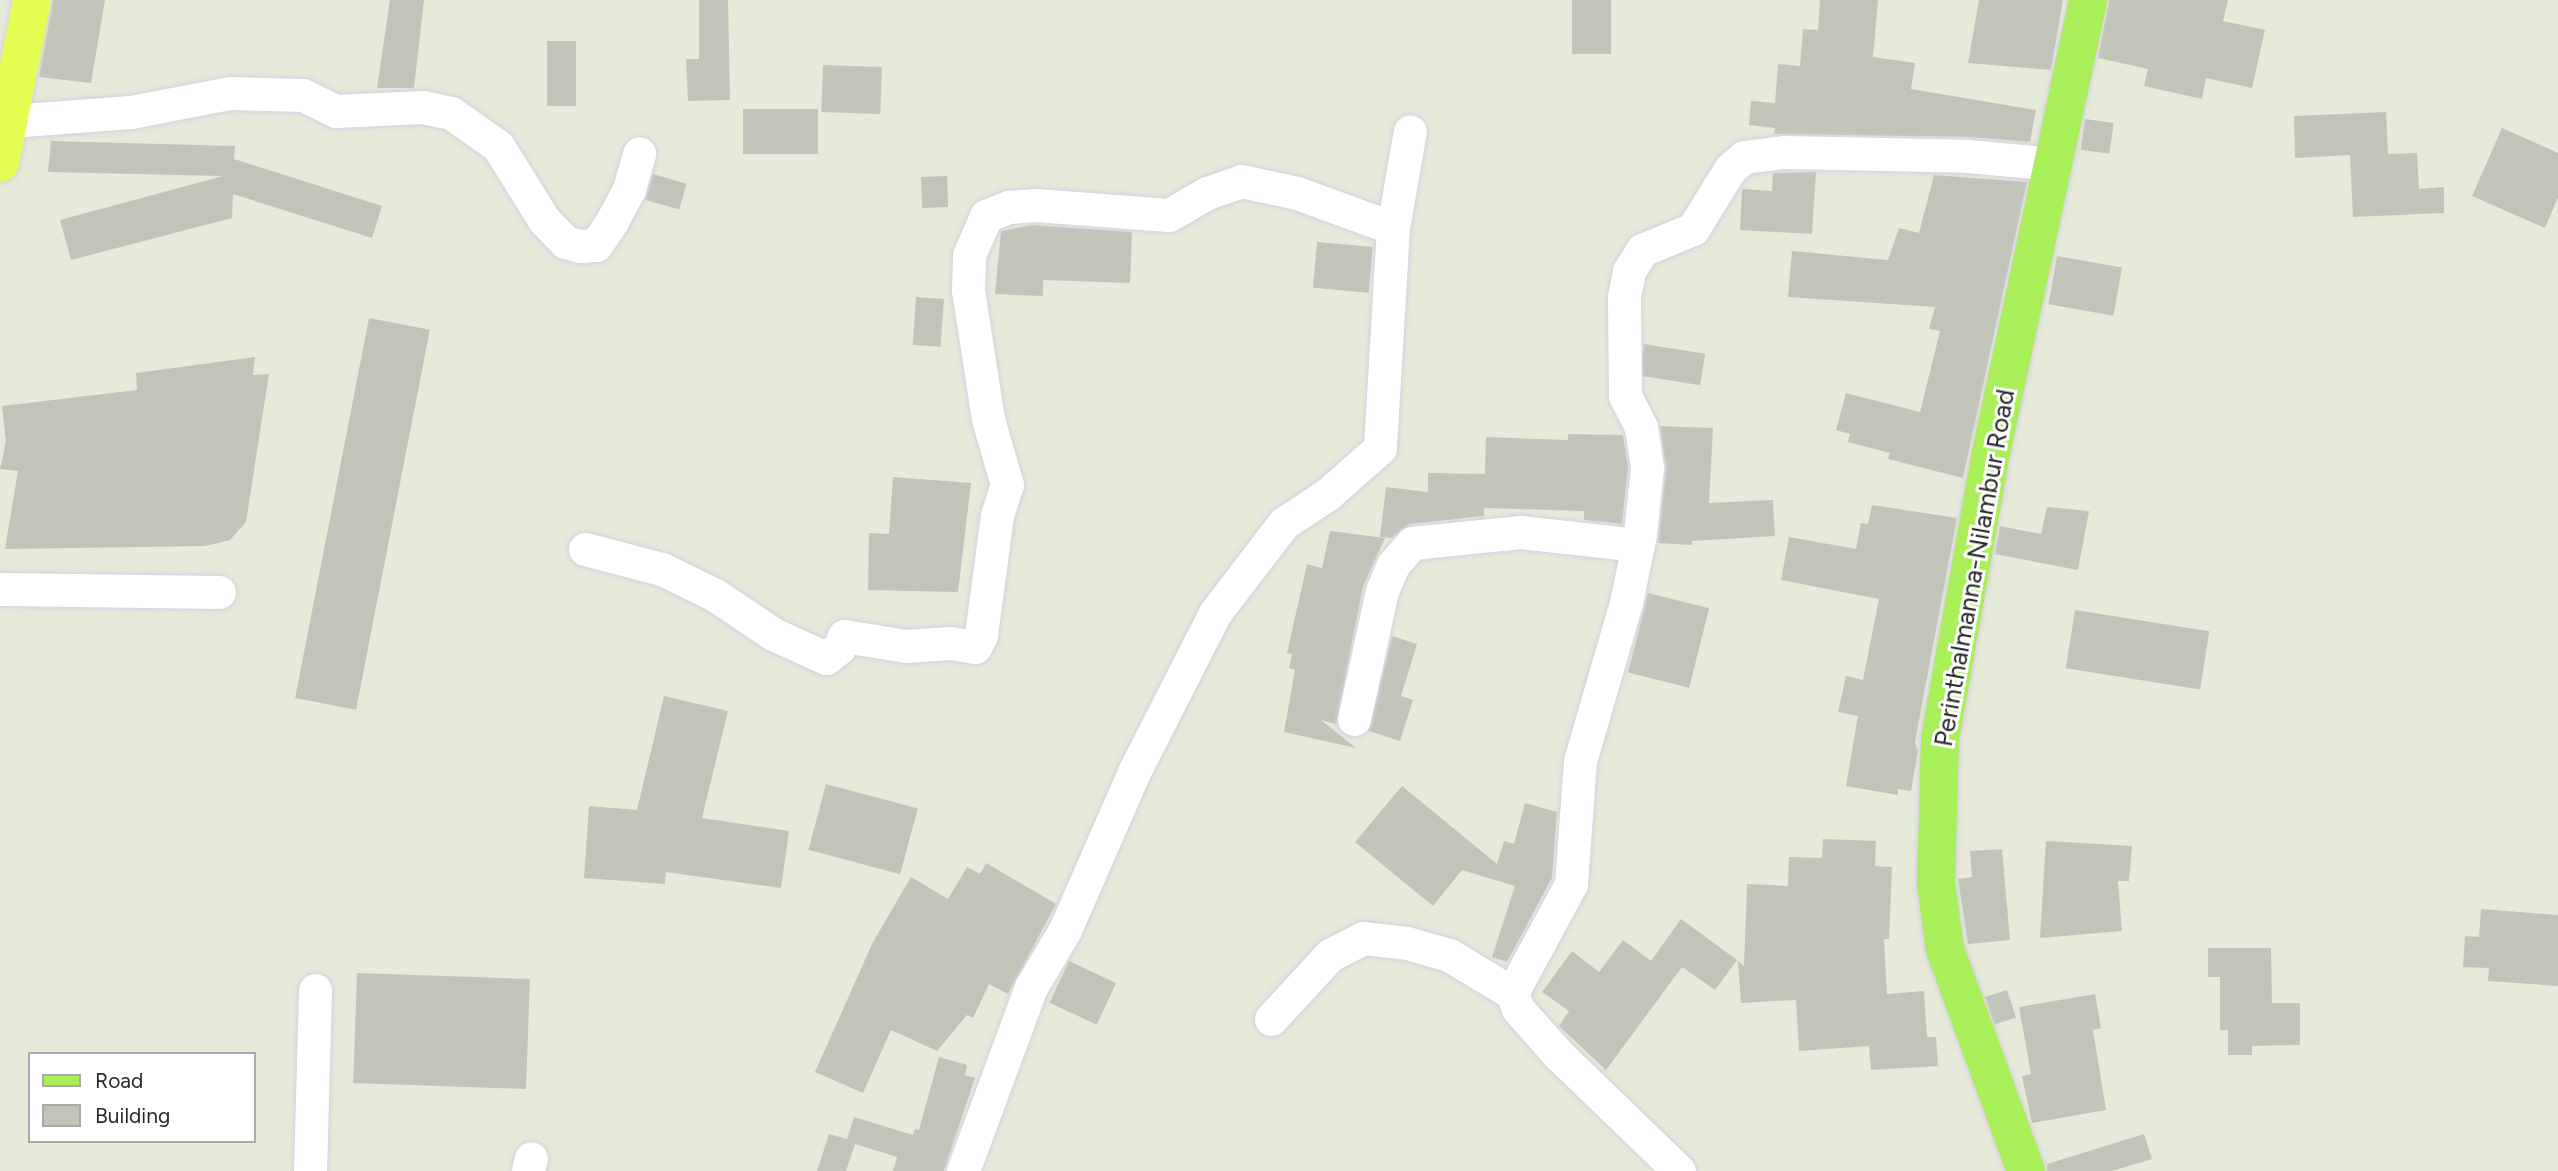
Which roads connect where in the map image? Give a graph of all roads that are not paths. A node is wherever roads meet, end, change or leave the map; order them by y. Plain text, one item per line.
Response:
1 (32, 0) edge
2 (2088, 0) edge
3 (10, 121) junction
4 (1410, 131) dead end
5 (639, 153) dead end
6 (0, 163) edge
7 (2054, 164) junction
8 (1393, 228) junction
9 (1637, 545) junction
10 (585, 549) dead end
11 (0, 589) edge
12 (219, 592) dead end
13 (1354, 719) dead end
14 (315, 990) dead end
15 (1512, 993) junction
16 (1271, 1019) dead end
17 (310, 1171) edge
18 (963, 1171) edge
19 (1679, 1171) edge
20 (2026, 1171) edge

1 - 3 highway
2 - 7 main road, Perinthalmanna-Nilambur Road
3 - 5 street
3 - 6 highway
4 - 8 street
7 - 9 street
7 - 20 main road, Perinthalmanna-Nilambur Road
8 - 10 street
8 - 18 street
9 - 13 street
9 - 15 street
11 - 12 street
14 - 17 street
15 - 16 street
15 - 19 street

